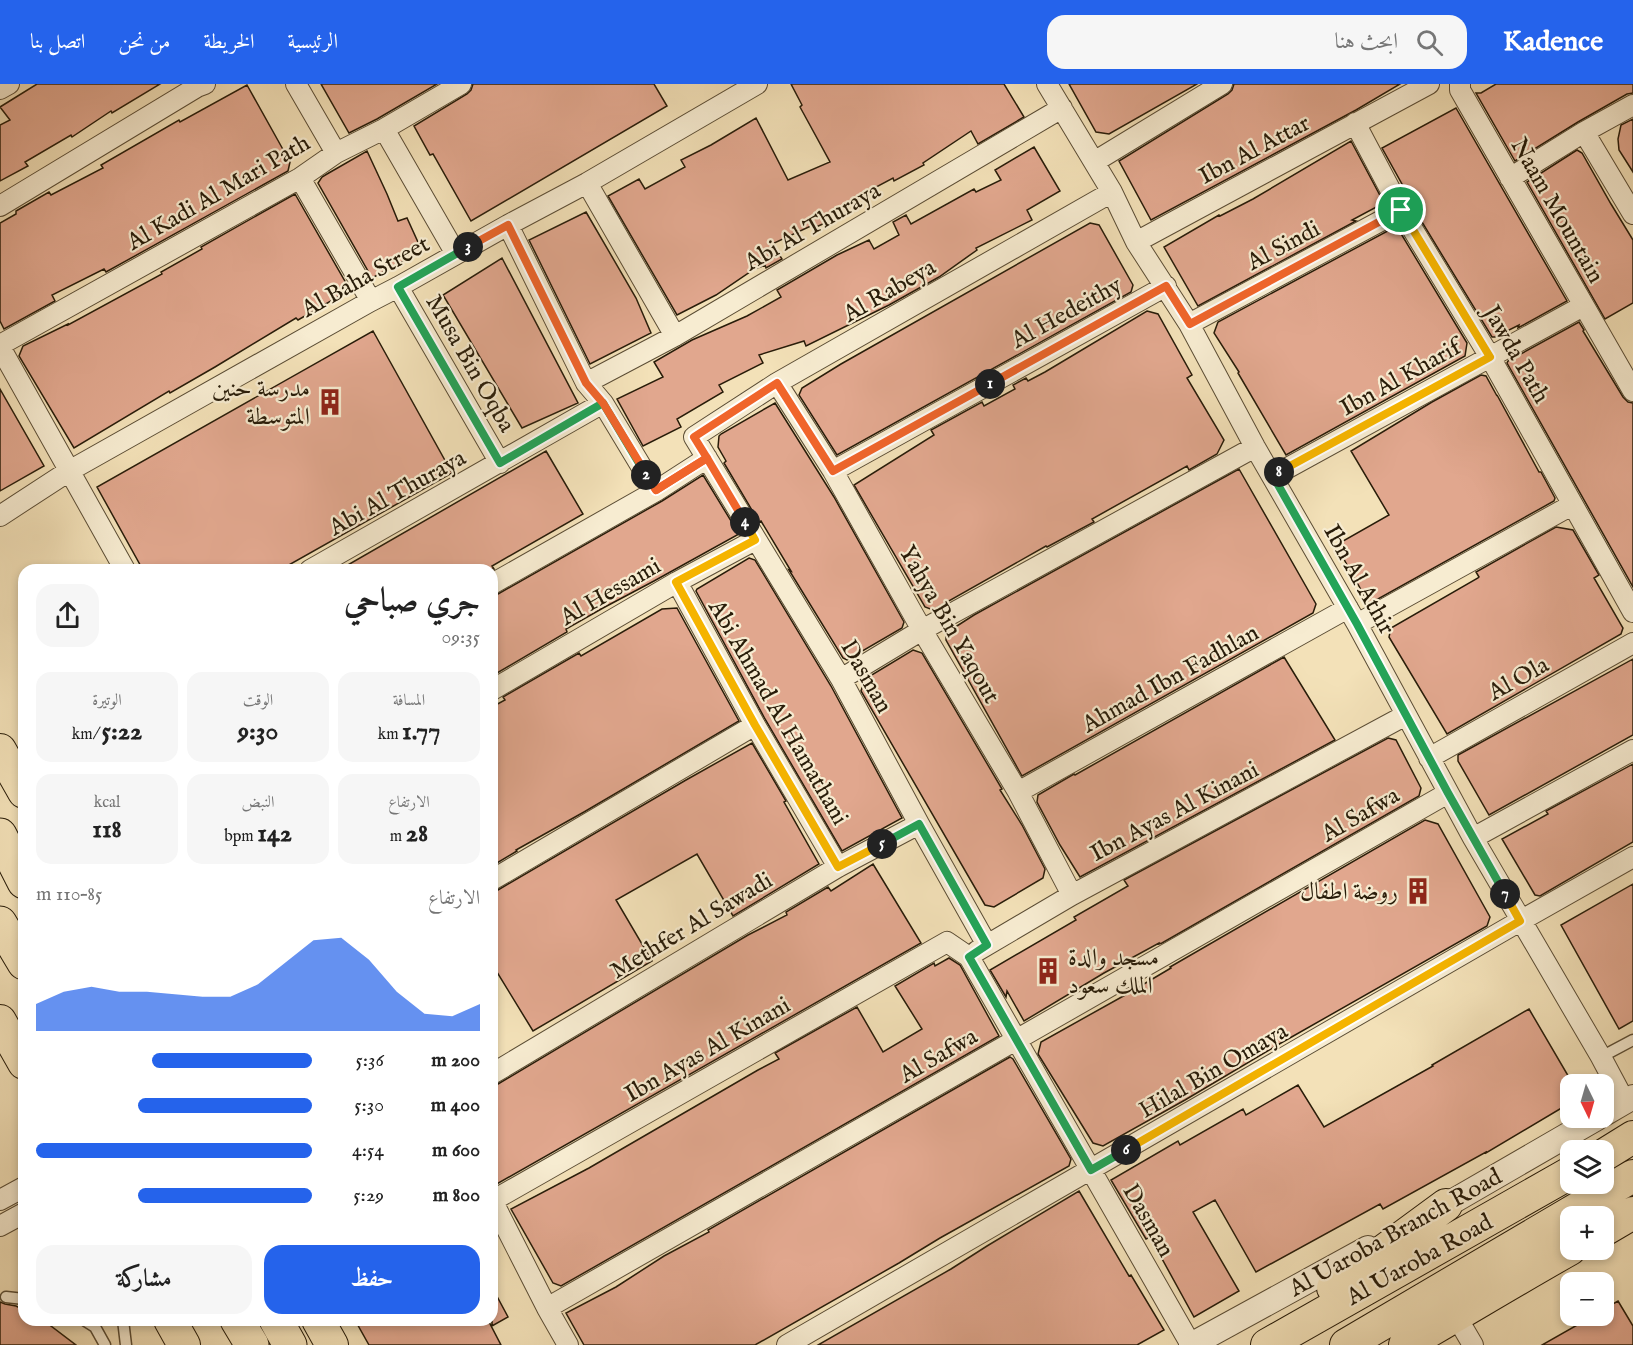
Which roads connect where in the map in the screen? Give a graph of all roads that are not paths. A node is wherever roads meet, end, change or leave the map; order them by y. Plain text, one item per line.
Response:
1 (9, 84) edge
2 (296, 84) edge
3 (461, 84) edge
4 (757, 84) edge
5 (1047, 84) edge
6 (1222, 84) edge
7 (1429, 84) edge
8 (199, 85) edge
9 (1463, 86) edge
10 (0, 89) edge
11 (1633, 105) edge
12 (1062, 108) junction
13 (1355, 123) junction
14 (384, 129) junction
15 (1584, 132) junction
16 (336, 153) junction
17 (1094, 162) junction
18 (300, 178) junction
19 (1510, 178) junction
20 (586, 183) junction
21 (1112, 192) junction
22 (0, 206) edge
23 (1401, 210) junction
24 (1633, 214) edge
25 (508, 225) junction
26 (1136, 242) junction
27 (456, 254) junction
28 (1166, 286) junction
29 (398, 287) junction
30 (371, 301) junction
31 (1583, 306) junction
32 (1190, 324) junction
33 (675, 336) junction
34 (0, 346) edge
35 (1490, 357) junction
36 (586, 383) junction
37 (777, 383) junction
38 (1633, 391) edge
39 (603, 403) junction
40 (694, 437) joint
41 (1255, 447) junction
42 (707, 458) junction
43 (500, 463) junction
44 (69, 471) junction
45 (833, 471) junction
46 (1273, 476) junction
47 (656, 490) junction
48 (1572, 505) junction
49 (0, 516) edge
50 (755, 540) junction
51 (122, 564) edge
52 (321, 564) edge
53 (498, 581) edge
54 (676, 582) junction
55 (1633, 612) edge
56 (1353, 616) junction
57 (922, 630) junction
58 (1633, 643) edge
59 (841, 679) junction
60 (498, 686) edge
61 (1406, 716) junction
62 (755, 725) junction
63 (0, 750) edge
64 (1633, 750) edge
65 (1429, 758) junction
66 (18, 782) edge
67 (1018, 792) junction
68 (1448, 793) junction
69 (0, 814) edge
70 (919, 824) junction
71 (0, 835) edge
72 (18, 837) edge
73 (1473, 838) junction
74 (1633, 857) edge
75 (838, 867) junction
76 (18, 870) edge
77 (498, 876) edge
78 (1072, 895) junction
79 (1520, 921) junction
80 (0, 923) edge
81 (947, 942) joint
82 (987, 945) junction
83 (18, 953) edge
84 (969, 957) junction
85 (0, 1021) edge
86 (1016, 1039) junction
87 (1633, 1040) edge
88 (18, 1052) edge
89 (1601, 1057) junction
90 (498, 1070) edge
91 (1629, 1099) edge
92 (1614, 1108) edge
93 (1580, 1128) edge
94 (1633, 1137) edge
95 (1614, 1149) edge
96 (1091, 1170) junction
97 (1560, 1179) edge
98 (1628, 1179) edge
99 (13, 1192) edge
100 (498, 1198) edge
101 (1446, 1205) junction
102 (0, 1210) edge
103 (498, 1213) edge
104 (18, 1216) edge
105 (0, 1226) edge
106 (1560, 1255) edge
107 (6, 1298) dead end
108 (18, 1299) edge
109 (547, 1308) junction
110 (1456, 1316) junction
111 (93, 1326) edge
112 (124, 1326) edge
113 (173, 1326) edge
114 (241, 1326) edge
115 (279, 1326) edge
116 (321, 1326) edge
117 (105, 1345) edge
118 (126, 1345) edge
119 (184, 1345) edge
120 (252, 1345) edge
121 (290, 1345) edge
122 (332, 1345) edge
123 (568, 1345) edge
124 (788, 1345) edge
125 (1191, 1345) edge
126 (1256, 1345) edge
127 (1267, 1345) edge
128 (1346, 1345) edge
129 (1405, 1345) edge
130 (1473, 1345) edge

1 - 10 street
2 - 16 street
3 - 14 street, Al Kadi Al Mari Path
4 - 20 street, Al Baha Street
5 - 12 street, Ibn Al Athir
6 - 17 street
7 - 13 street, Ibn Al Attar
8 - 22 street
9 - 19 street, Naam Mountain
11 - 15 street
12 - 17 street, Ibn Al Athir
12 - 33 street, Abi Al Thuraya
13 - 23 street, Jawda Path
13 - 26 street, Ibn Al Attar
14 - 16 street, Al Kadi Al Mari Path
14 - 27 street
15 - 19 street
15 - 24 street
16 - 18 street, Al Kadi Al Mari Path
17 - 21 street, Ibn Al Athir
18 - 30 street
18 - 34 street, Al Kadi Al Mari Path
19 - 31 street, Naam Mountain
20 - 25 street, Al Baha Street
20 - 33 street
21 - 26 street, Ibn Al Athir
21 - 37 street, Al Rabeya
23 - 32 street, Al Sindi
23 - 35 street, Jawda Path
25 - 27 street, Al Baha Street
25 - 36 street
26 - 28 street, Ibn Al Athir
27 - 29 street, Al Baha Street
28 - 32 street, Ibn Al Athir
28 - 45 street, Al Hedeithy
29 - 30 street, Al Baha Street
29 - 43 street, Musa Bin Oqba
30 - 44 street, Al Baha Street
31 - 35 street, Ibn Al Kharif
31 - 38 street, Naam Mountain
32 - 41 street, Ibn Al Athir
33 - 36 street, Abi Al Thuraya
34 - 44 street
35 - 46 street, Ibn Al Kharif
35 - 48 street, Jawda Path
36 - 39 street
37 - 40 street, Al Rabeya
37 - 45 street, Yahya Bin Yaqout
39 - 43 street, Abi Al Thuraya
39 - 47 street
40 - 42 street, Dasman
41 - 46 street, Ibn Al Athir
41 - 57 street
42 - 47 street
42 - 50 street, Dasman
43 - 52 street, Abi Al Thuraya
44 - 49 street, Al Baha Street
44 - 51 street
45 - 57 street, Yahya Bin Yaqout
46 - 56 street, Ibn Al Athir
47 - 53 street
48 - 55 street, Jawda Path
48 - 56 street, Ahmad Ibn Fadhlan
50 - 54 street, Al Hessami
50 - 59 street, Dasman
54 - 60 street, Al Hessami
54 - 62 street, Abi Ahmad Al Hamathani
56 - 61 street, Ibn Al Athir
56 - 67 street, Ahmad Ibn Fadhlan
57 - 59 street
57 - 67 street, Yahya Bin Yaqout
58 - 65 street, Al Ola
59 - 70 street, Dasman
61 - 65 street, Ibn Al Athir
61 - 78 street, Ibn Ayas Al Kinani
62 - 75 street, Abi Ahmad Al Hamathani
62 - 77 street
63 - 66 main road
64 - 73 street
65 - 68 street, Ibn Al Athir
67 - 78 street, Yahya Bin Yaqout
68 - 73 street, Ibn Al Athir
68 - 86 street, Al Safwa
69 - 72 highway
70 - 75 street, Methfer Al Sawadi
70 - 82 street, Dasman
71 - 76 highway
73 - 79 street, Ibn Al Athir
74 - 79 street, Hilal Bin Omaya
75 - 90 street, Methfer Al Sawadi
78 - 82 street, Ibn Ayas Al Kinani
79 - 89 street, Ibn Al Athir
79 - 96 street, Hilal Bin Omaya
80 - 83 highway
81 - 84 street, Dasman
81 - 100 street, Ibn Ayas Al Kinani
82 - 84 street, Ibn Ayas Al Kinani
84 - 86 street, Dasman
85 - 88 main road
86 - 96 street, Dasman
86 - 109 street, Al Safwa
87 - 89 lane
89 - 91 street, Ibn Al Athir
91 - 92 street
93 - 101 street, Al Uaroba Branch Road
94 - 95 main road
96 - 124 street, Hilal Bin Omaya
96 - 125 street, Dasman
97 - 127 main road, Al Uaroba Road
98 - 128 main road, Al Uaroba Road
99 - 102 street
101 - 125 street, Al Uaroba Branch Road
101 - 126 main road
103 - 109 street
104 - 105 street
106 - 110 main road
107 - 108 lane
109 - 123 street
110 - 129 main road
110 - 130 street
111 - 117 lane
112 - 118 lane
113 - 119 main road
114 - 120 highway
115 - 121 highway
116 - 122 main road

